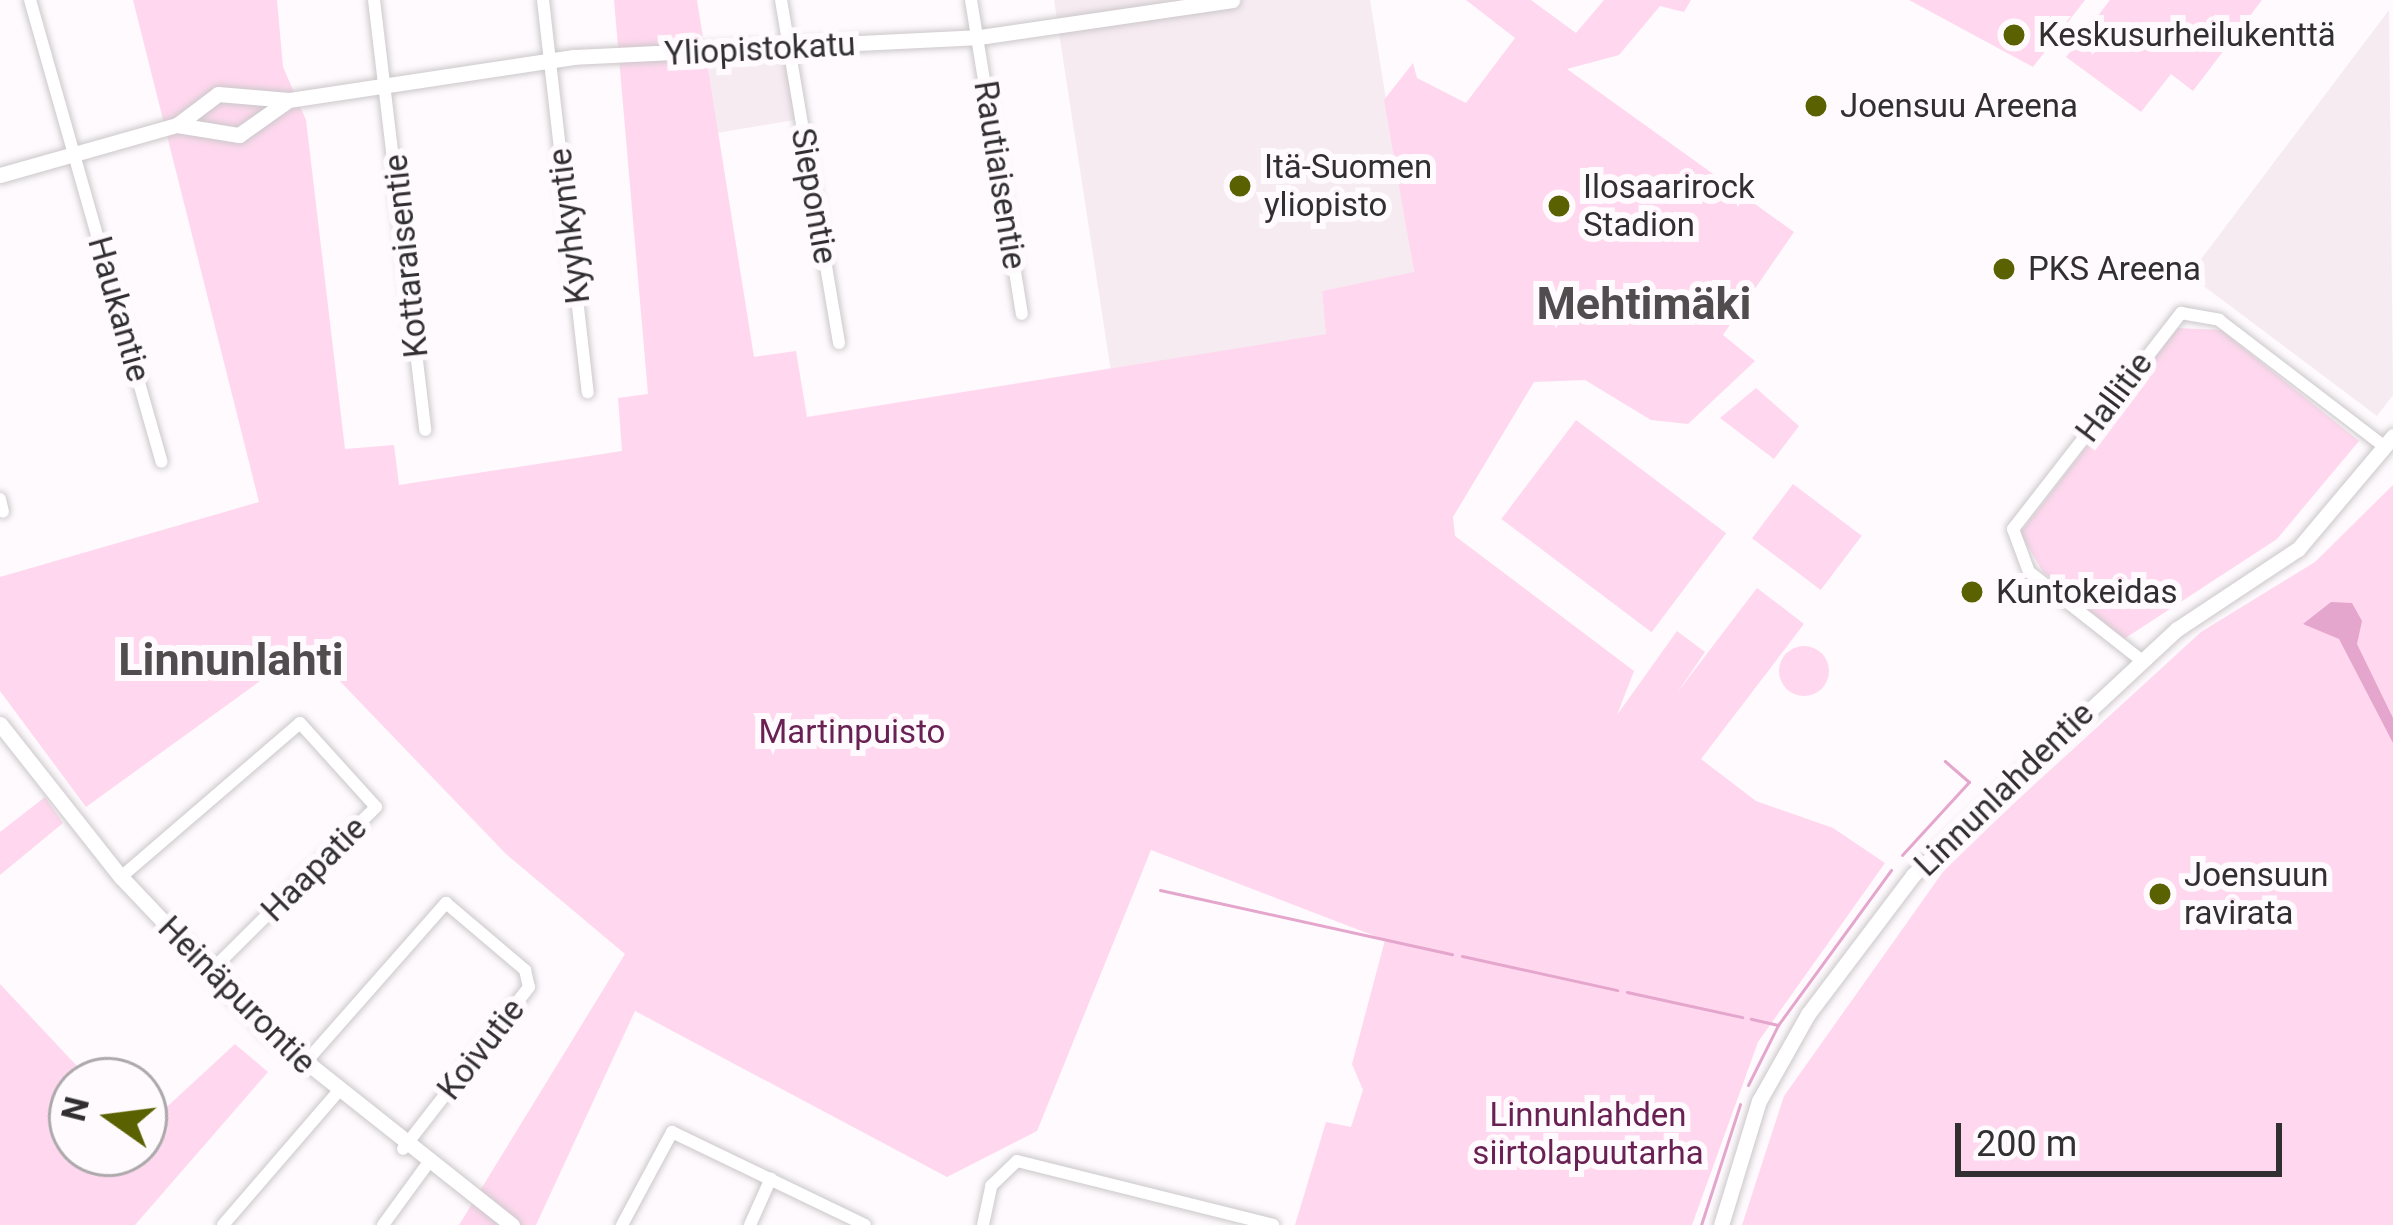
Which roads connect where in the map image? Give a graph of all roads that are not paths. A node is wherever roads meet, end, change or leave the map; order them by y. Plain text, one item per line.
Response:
1 (29, 0) edge
2 (374, 0) edge
3 (543, 0) edge
4 (782, 0) edge
5 (971, 0) edge
6 (1232, 0) edge
7 (979, 37) junction
8 (790, 50) junction
9 (550, 59) junction
10 (385, 81) junction
11 (289, 100) junction
12 (177, 125) junction
13 (76, 155) junction
14 (0, 175) edge
15 (1022, 314) dead end
16 (839, 343) dead end
17 (588, 392) dead end
18 (425, 430) dead end
19 (2389, 441) edge
20 (162, 462) dead end
21 (2141, 660) junction
22 (0, 724) edge
23 (121, 878) junction
24 (209, 973) junction
25 (304, 1064) junction
26 (337, 1093) junction
27 (403, 1149) junction
28 (426, 1166) junction
29 (771, 1178) junction
30 (1273, 1224) edge
31 (223, 1225) edge
32 (382, 1225) edge
33 (512, 1225) edge
34 (622, 1225) edge
35 (750, 1225) edge
36 (865, 1225) edge
37 (983, 1225) edge
38 (1721, 1225) edge

1 - 13 street, Haukantie
2 - 10 street, Kottaraisentie
3 - 9 street, Kyyhkyntie
4 - 8 street, Siepontie
5 - 7 street, Rautiaisentie
6 - 7 street, Yliopistokatu
7 - 8 street, Yliopistokatu
7 - 15 street, Rautiaisentie
8 - 9 street, Yliopistokatu
8 - 16 street, Siepontie
9 - 10 street, Yliopistokatu
9 - 17 street, Kyyhkyntie
10 - 11 street, Yliopistokatu
10 - 18 street, Kottaraisentie
11 - 12 street, Yliopistokatu
11 - 12 street, Yliopistokatu
12 - 13 street, Yliopistokatu
13 - 14 street, Yliopistokatu
13 - 20 street, Haukantie
19 - 21 street, Linnunlahdentie
19 - 21 street, Hallitie
21 - 38 street, Linnunlahdentie
22 - 23 street, Heinäpurontie
23 - 24 street, Heinäpurontie
23 - 24 street, Haapatie
24 - 25 street, Heinäpurontie
25 - 26 street, Heinäpurontie
25 - 27 street, Koivutie
26 - 27 street, Heinäpurontie
26 - 31 street
27 - 28 street, Heinäpurontie
28 - 32 street
28 - 33 street, Heinäpurontie
29 - 34 street
29 - 35 street
29 - 36 street
30 - 37 street

